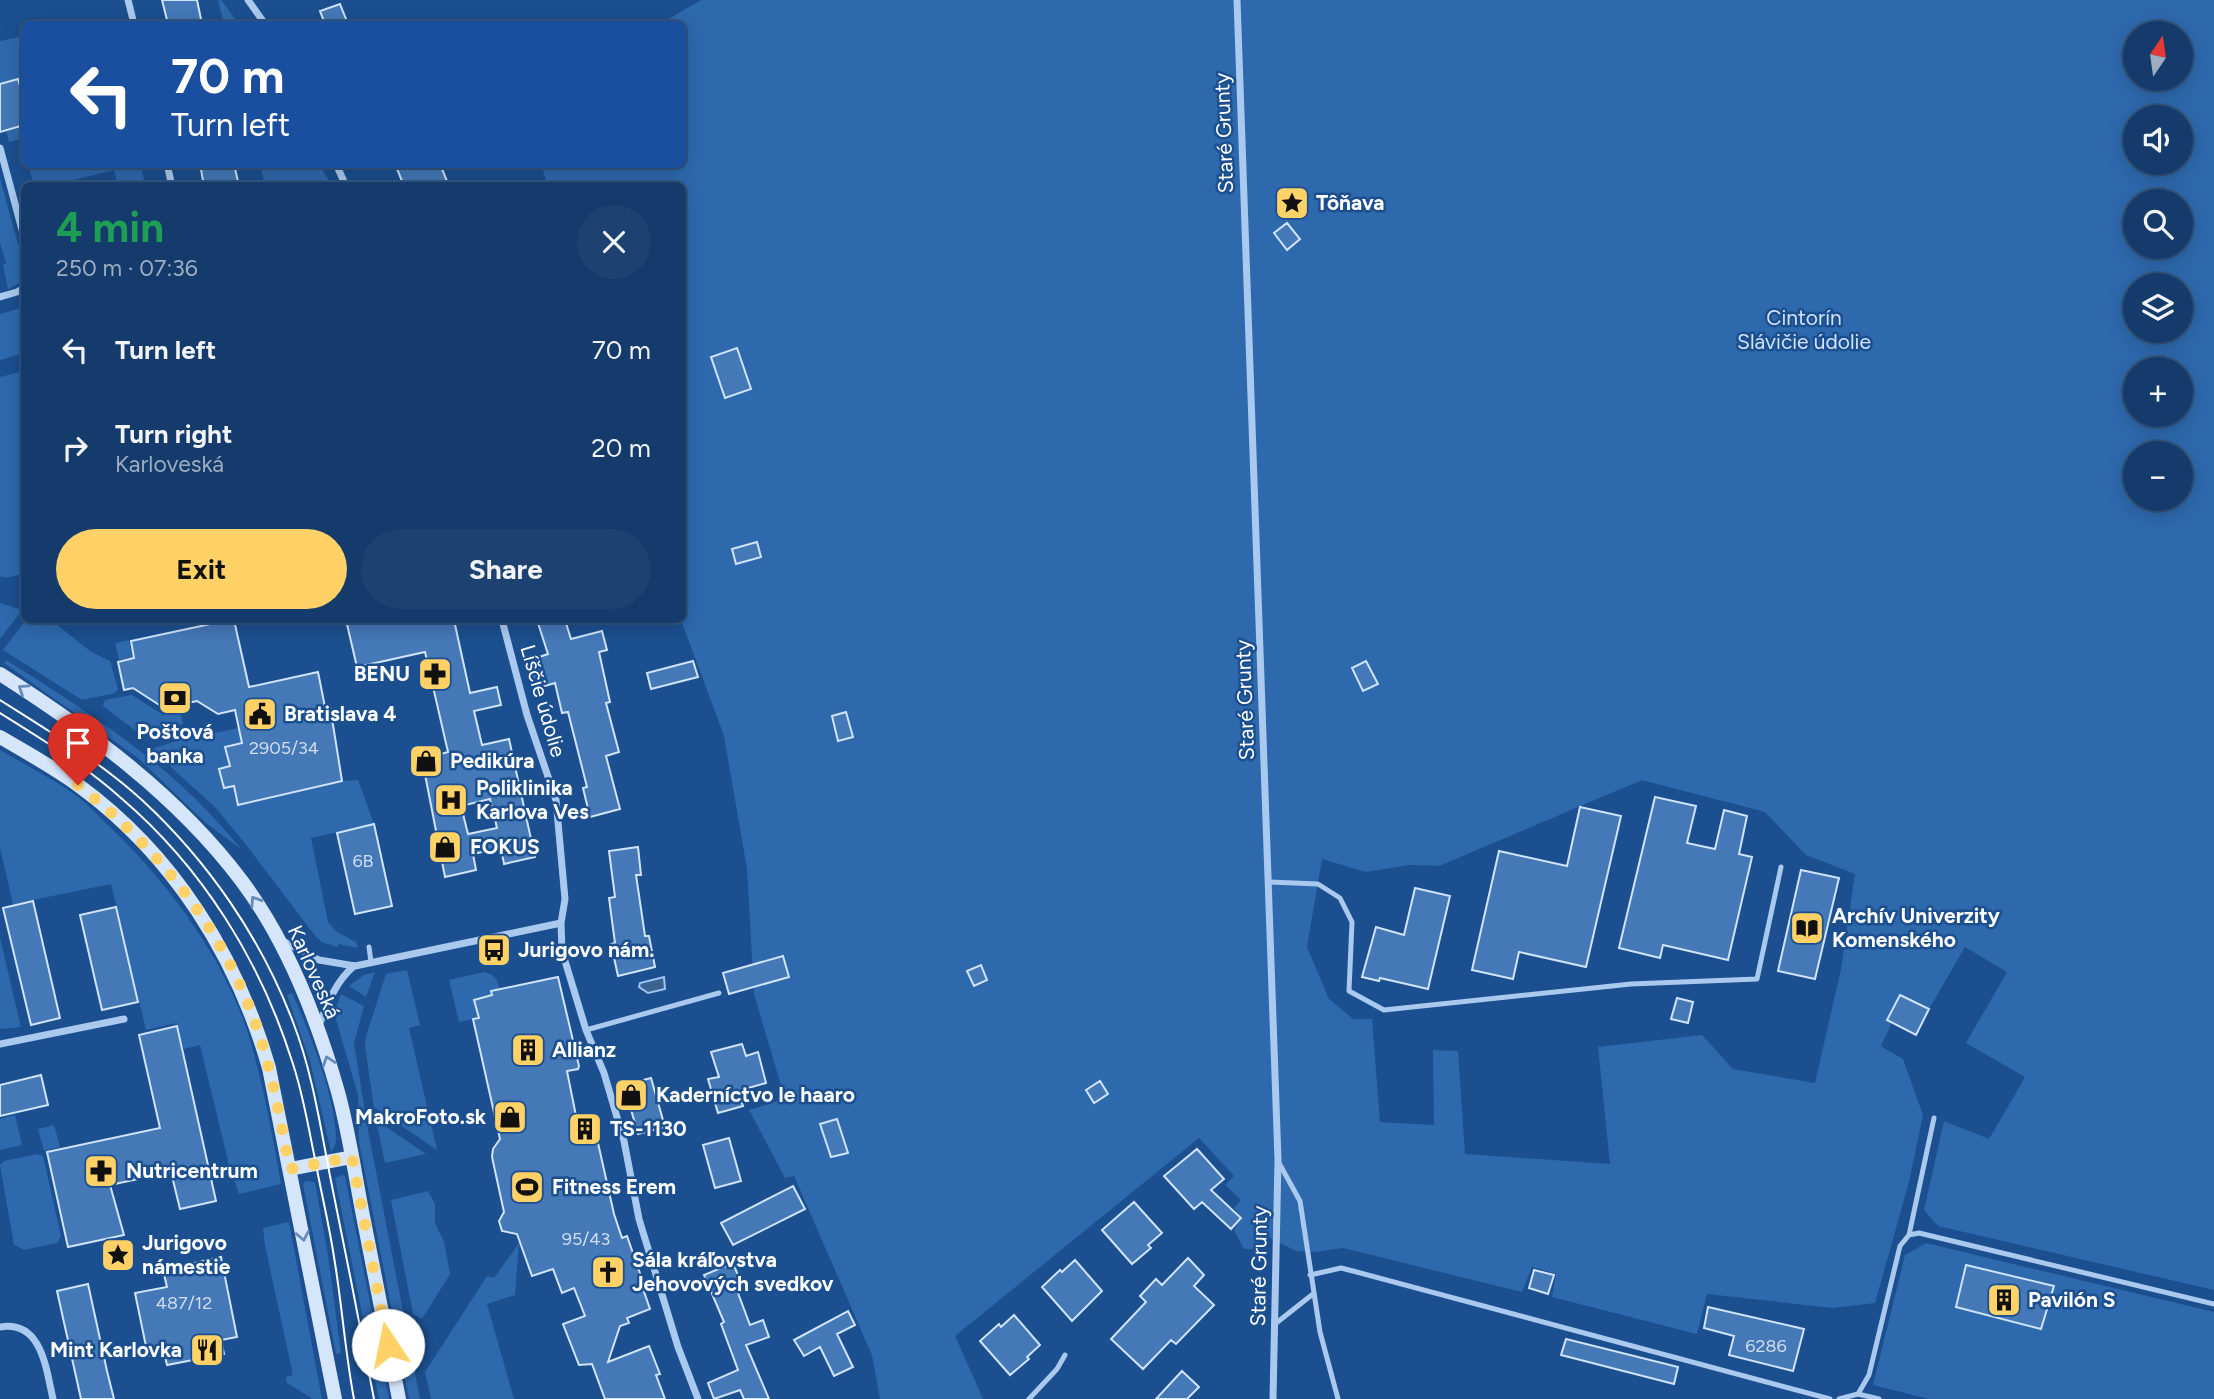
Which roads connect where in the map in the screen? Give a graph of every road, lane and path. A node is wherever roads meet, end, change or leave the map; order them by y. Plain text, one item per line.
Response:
1 (128, 0) edge
2 (248, 0) edge
3 (1237, 0) edge
4 (133, 21) edge
5 (263, 21) edge
6 (0, 148) edge
7 (21, 226) edge
8 (21, 290) edge
9 (0, 297) edge
10 (503, 623) edge
11 (0, 674) edge
12 (0, 737) edge
13 (1781, 867) dead end
14 (1269, 882) junction
15 (561, 923) junction
16 (276, 937) junction
17 (369, 947) dead end
18 (371, 962) junction
19 (355, 965) junction
20 (719, 993) dead end
21 (124, 1019) dead end
22 (317, 1028) junction
23 (586, 1030) junction
24 (0, 1044) edge
25 (1934, 1118) dead end
26 (352, 1157) junction
27 (1278, 1160) junction
28 (290, 1169) junction
29 (1909, 1235) junction
30 (1310, 1275) junction
31 (1313, 1294) junction
32 (2214, 1304) edge
33 (1275, 1324) junction
34 (0, 1327) edge
35 (1065, 1355) dead end
36 (1858, 1394) junction
37 (53, 1399) edge
38 (335, 1399) edge
39 (399, 1399) edge
40 (698, 1399) edge
41 (1029, 1399) edge
42 (1273, 1399) edge
43 (1338, 1399) edge
44 (1830, 1399) edge
45 (1839, 1399) edge
46 (1879, 1399) edge

1 - 4 street
2 - 5 street
3 - 14 street, Staré Grunty
6 - 7 street
8 - 9 street
10 - 15 street, Líščie údolie
16 -> 11 main road, Karloveská
12 - 28 main road
13 - 14 lane
14 - 27 street, Staré Grunty
15 - 18 street
15 - 23 street, Líščie údolie
16 - 19 street
16 - 22 main road, Karloveská
17 - 18 lane
18 - 19 street
19 - 22 street
20 - 23 lane
21 - 24 street
26 -> 22 main road, Karloveská
23 - 40 street, Líščie údolie
25 - 29 lane
26 - 28 main road
26 - 39 main road, Karloveská
27 - 30 lane
27 - 33 street, Staré Grunty
28 -> 38 main road
29 - 32 lane
29 - 36 lane
30 - 31 lane
30 - 44 lane
31 - 33 lane
31 - 43 lane
33 - 42 street, Staré Grunty
34 - 37 street
35 - 41 lane
36 - 45 lane
36 - 46 lane

